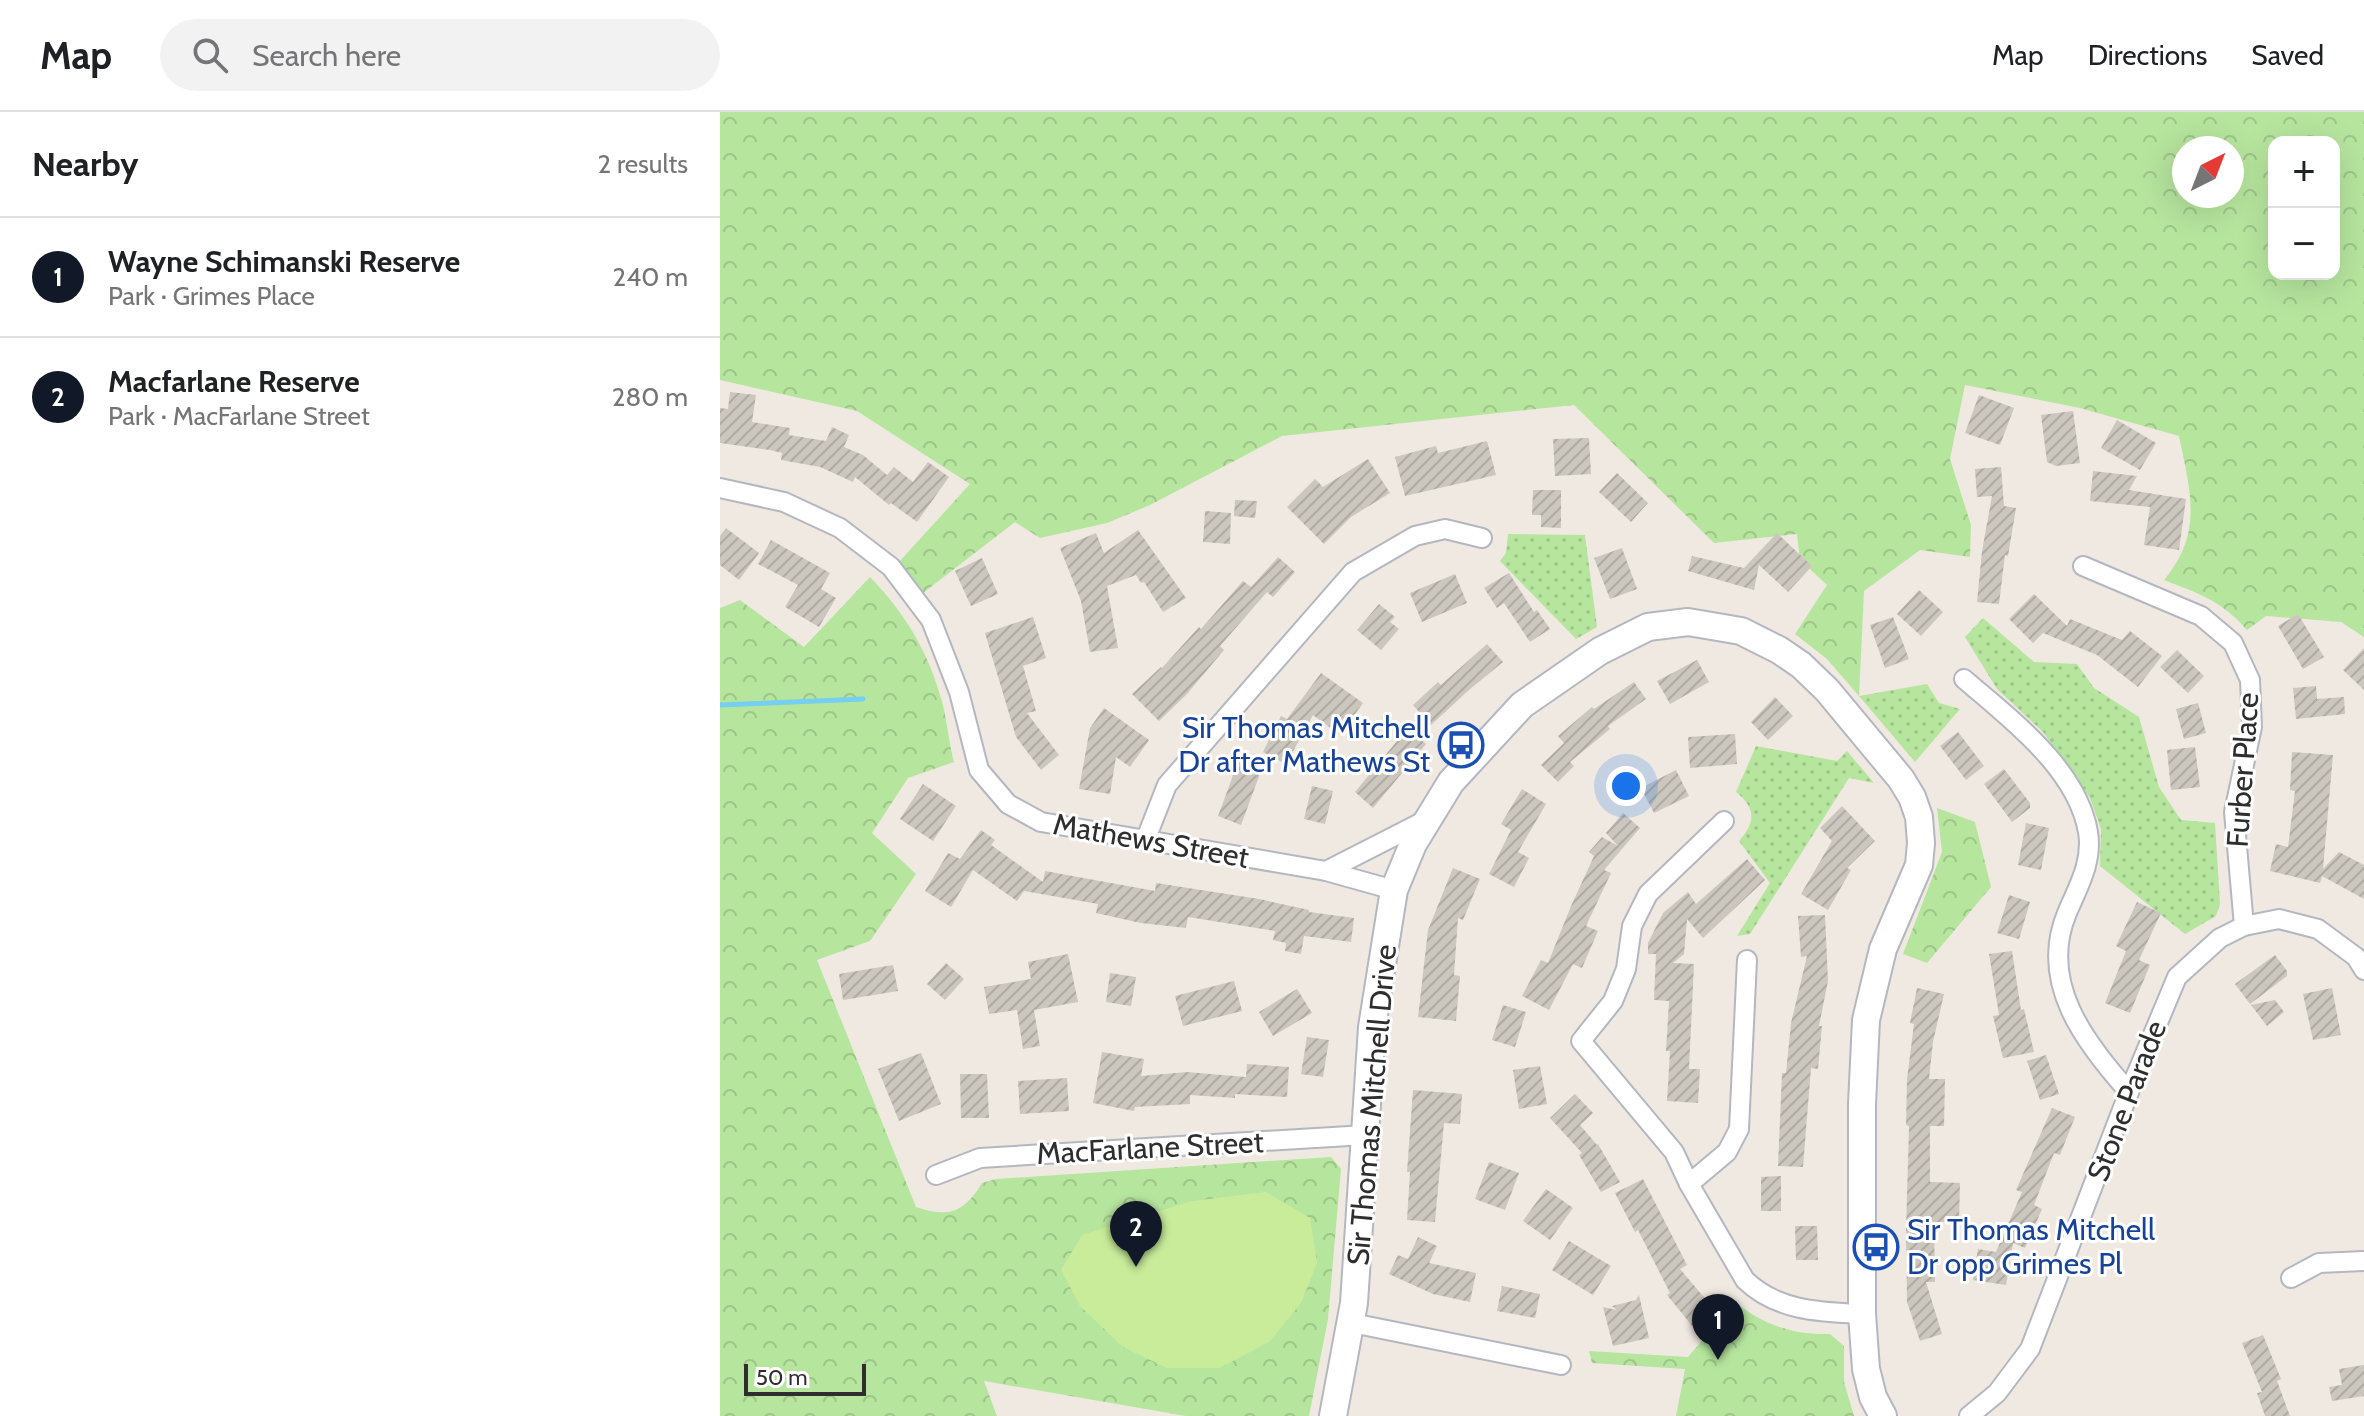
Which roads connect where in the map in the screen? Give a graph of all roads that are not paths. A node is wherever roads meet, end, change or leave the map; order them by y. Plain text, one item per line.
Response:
1 (720, 488) edge
2 (1482, 538) dead end
3 (2083, 566) dead end
4 (1964, 679) dead end
5 (1429, 819) junction
6 (1724, 821) dead end
7 (1145, 841) junction
8 (1326, 871) junction
9 (1394, 890) junction
10 (2244, 926) junction
11 (2361, 959) edge
12 (1747, 960) dead end
13 (2129, 1092) junction
14 (1366, 1135) junction
15 (936, 1175) dead end
16 (1689, 1184) junction
17 (2364, 1261) edge
18 (2291, 1278) dead end
19 (1862, 1314) junction
20 (1352, 1323) junction
21 (1561, 1365) dead end
22 (1333, 1416) edge
23 (1883, 1416) edge
24 (1969, 1416) edge

1 - 7 street, Mathews Street
2 - 7 street
3 - 10 street, Furber Place
4 - 13 street
5 - 8 street
5 - 9 street, Sir Thomas Mitchell Drive
5 - 19 street, Sir Thomas Mitchell Drive
6 - 16 street
7 - 8 street, Mathews Street
8 - 9 street, Mathews Street
9 - 14 street, Sir Thomas Mitchell Drive
10 - 11 street, Stone Parade
10 - 13 street, Stone Parade
12 - 16 street
13 - 24 street, Stone Parade
14 - 15 street, MacFarlane Street
14 - 20 street, Sir Thomas Mitchell Drive
16 - 19 street
17 - 18 street
19 - 23 street, Sir Thomas Mitchell Drive
20 - 21 street
20 - 22 street, Sir Thomas Mitchell Drive

